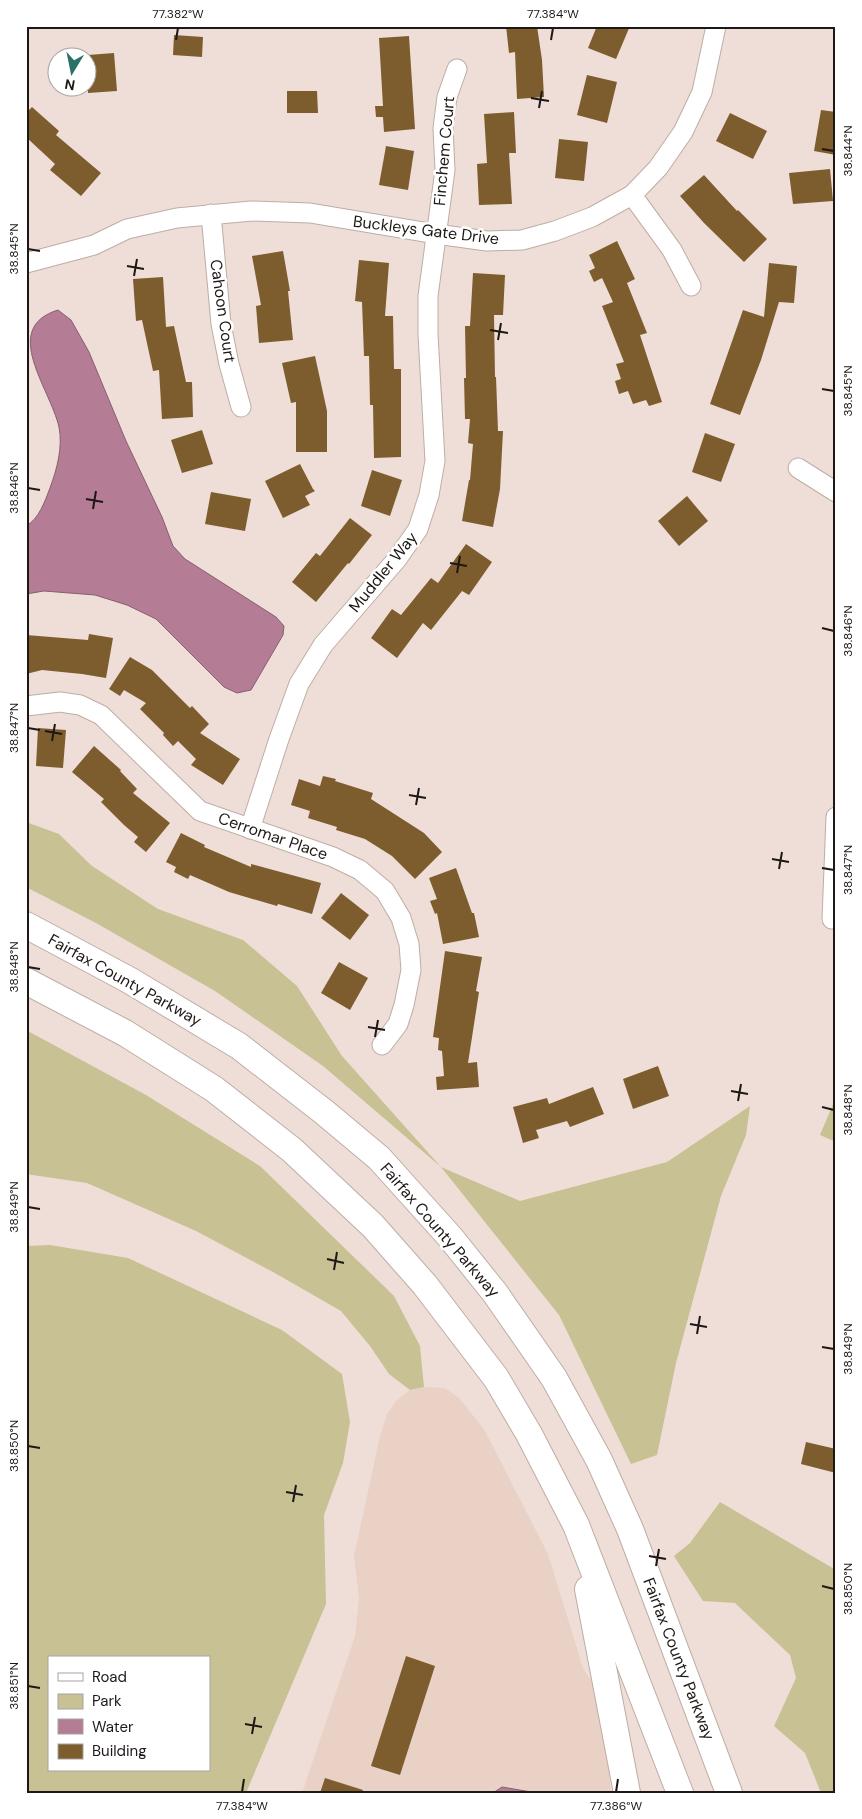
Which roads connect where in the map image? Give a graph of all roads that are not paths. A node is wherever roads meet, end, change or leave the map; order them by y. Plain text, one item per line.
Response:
1 (716, 26) edge
2 (457, 69) dead end
3 (632, 195) junction
4 (211, 214) junction
5 (436, 234) junction
6 (26, 263) edge
7 (691, 286) dead end
8 (241, 407) dead end
9 (798, 468) dead end
10 (836, 492) edge
11 (26, 706) edge
12 (836, 817) edge
13 (250, 829) junction
14 (832, 919) dead end
15 (26, 925) edge
16 (26, 981) edge
17 (382, 1044) dead end
18 (576, 1525) junction
19 (627, 1793) edge
20 (680, 1793) edge
21 (729, 1793) edge

1 - 3 street, Buckleys Gate Drive
2 - 5 street, Finchem Court
3 - 5 street, Buckleys Gate Drive
3 - 7 street
4 - 5 street, Buckleys Gate Drive
4 - 6 street, Buckleys Gate Drive
4 - 8 street, Cahoon Court
5 - 13 street, Muddler Way
9 - 10 street
11 - 13 street, Cerromar Place
12 - 14 street
13 - 17 street, Cerromar Place
15 - 21 highway, Fairfax County Parkway
16 - 18 highway
18 - 19 highway
18 - 20 highway

